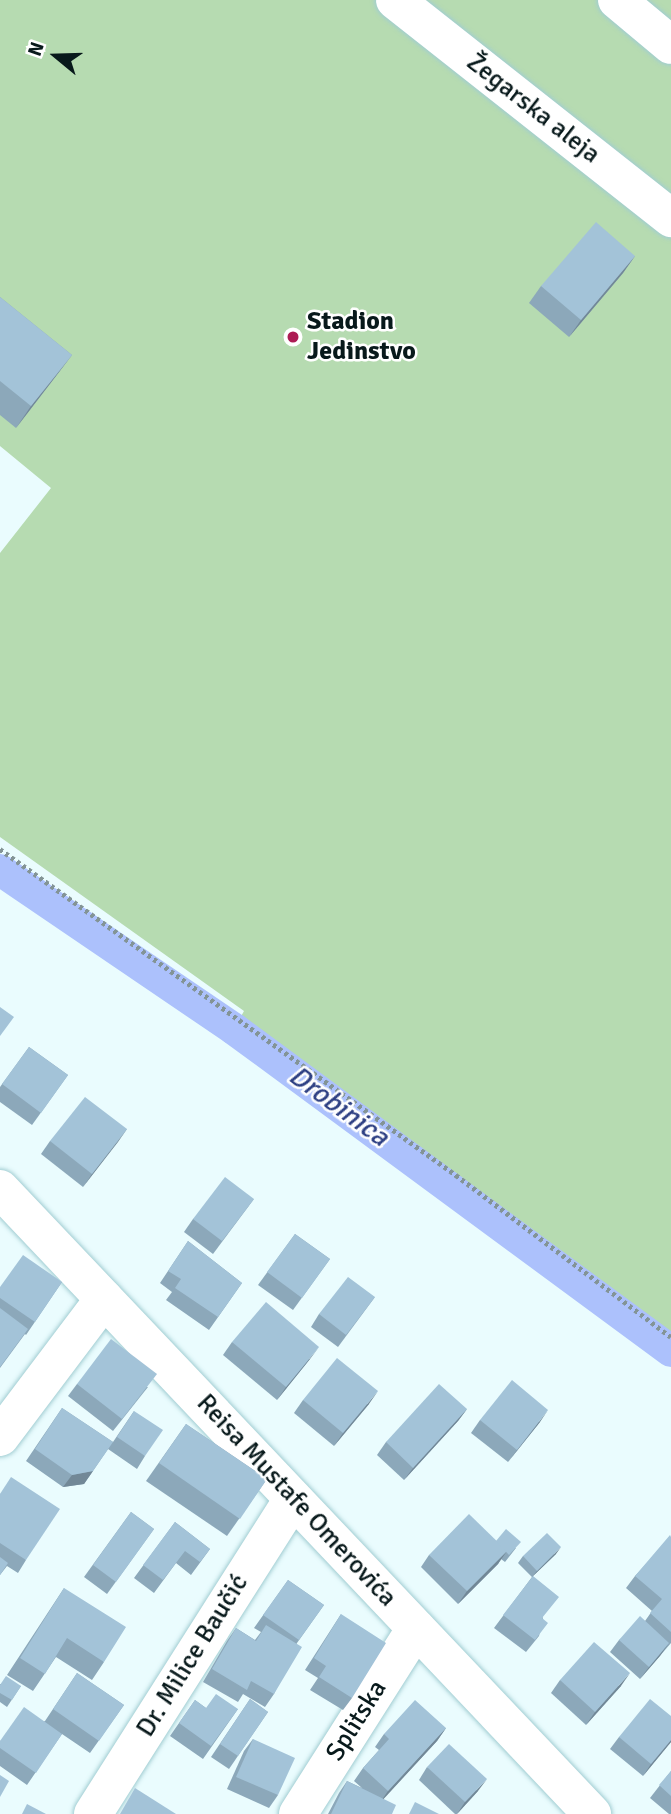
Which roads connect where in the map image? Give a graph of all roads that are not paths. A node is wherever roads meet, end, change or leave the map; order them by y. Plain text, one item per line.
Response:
1 (395, 0) edge
2 (617, 0) edge
3 (671, 45) edge
4 (671, 218) edge
5 (0, 1189) edge
6 (104, 1298) junction
7 (0, 1437) edge
8 (293, 1499) junction
9 (416, 1628) junction
10 (93, 1814) edge
11 (298, 1814) edge
12 (592, 1814) edge

1 - 4 street, Žegarska aleja
2 - 3 street
5 - 6 street, Reisa Mustafe Omerovića
6 - 7 street
6 - 8 street, Reisa Mustafe Omerovića
8 - 9 street, Reisa Mustafe Omerovića
8 - 10 street, Dr. Milice Baučić
9 - 11 street, Splitska
9 - 12 street, Reisa Mustafe Omerovića

